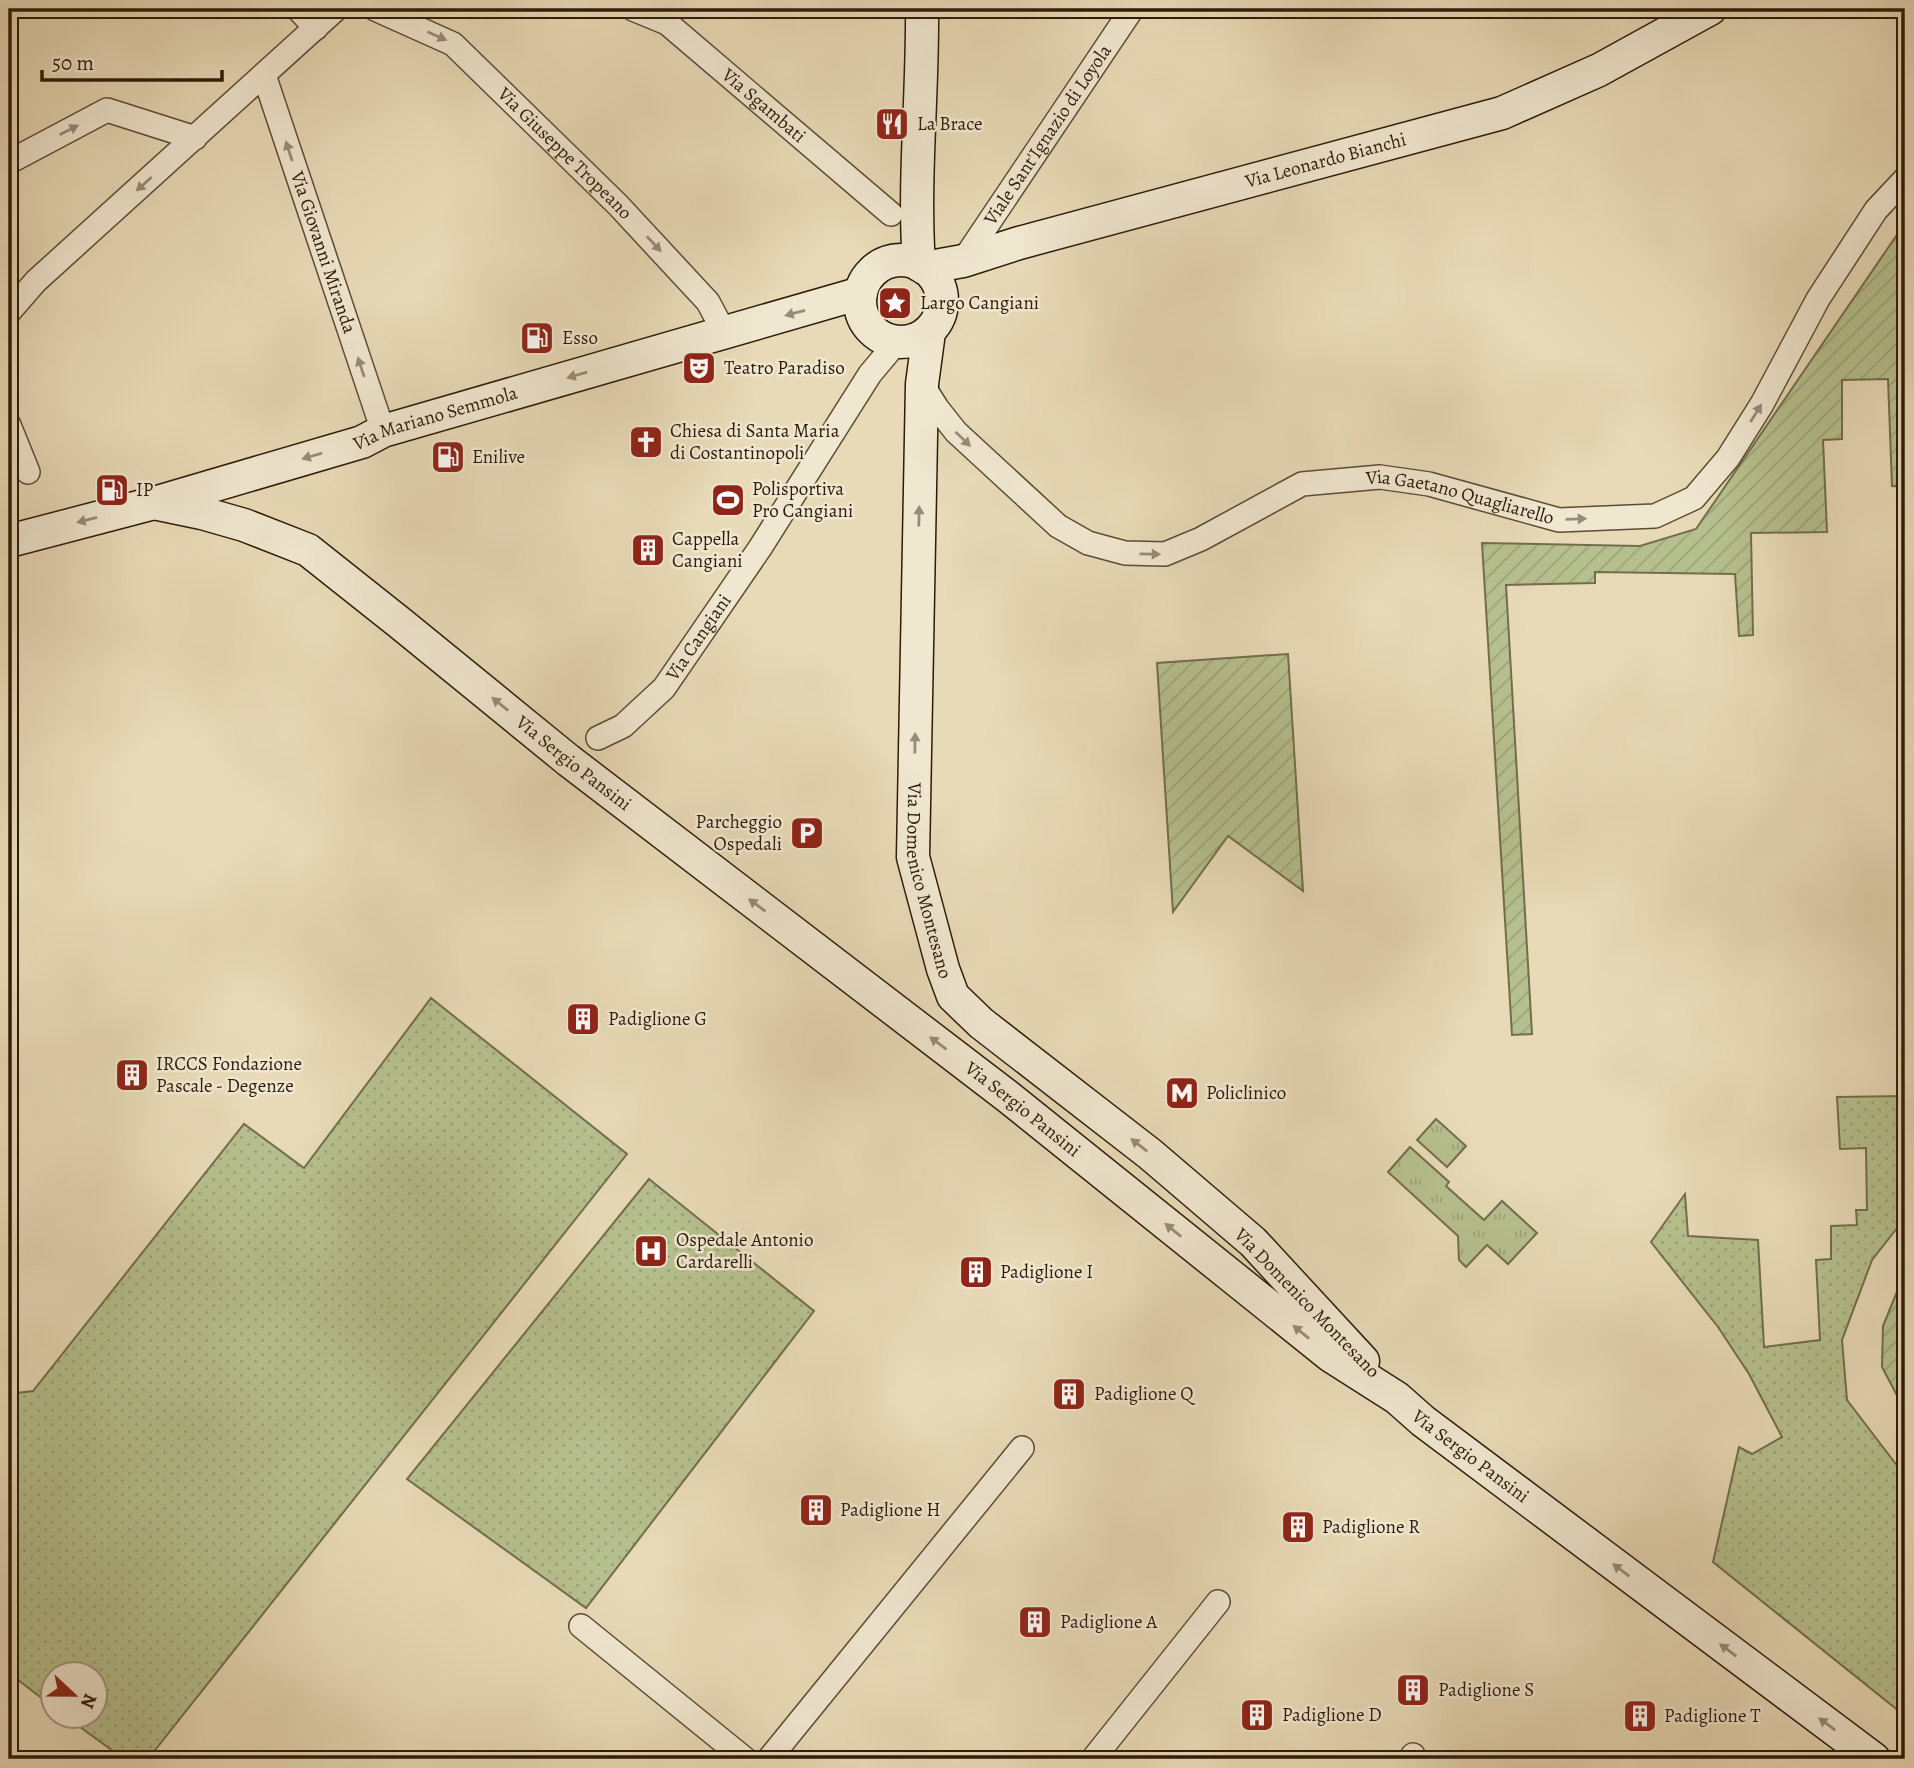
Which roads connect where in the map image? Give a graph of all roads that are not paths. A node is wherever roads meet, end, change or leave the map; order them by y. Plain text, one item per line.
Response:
1 (298, 9) edge
2 (335, 9) edge
3 (374, 9) edge
4 (633, 9) edge
5 (922, 9) edge
6 (1132, 9) edge
7 (1710, 9) edge
8 (316, 28) junction
9 (264, 75) junction
10 (195, 138) junction
11 (9, 162) edge
12 (1905, 179) edge
13 (904, 210) junction
14 (962, 261) junction
15 (911, 265) junction
16 (861, 293) junction
17 (9, 312) edge
18 (935, 319) junction
19 (724, 332) junction
20 (896, 343) junction
21 (922, 384) junction
22 (9, 425) edge
23 (383, 432) junction
24 (27, 472) dead end
25 (154, 503) junction
26 (9, 541) edge
27 (598, 738) dead end
28 (1397, 1398) junction
29 (1022, 1448) dead end
30 (1218, 1602) dead end
31 (581, 1626) dead end
32 (745, 1759) edge
33 (769, 1759) edge
34 (1093, 1759) edge
35 (1874, 1759) edge

1 - 8 street
2 - 8 street
3 -> 19 street, Via Giuseppe Tropeano
4 - 13 street, Via Sgambati
5 - 13 main road
6 - 14 street, Viale Sant'Ignazio di Loyola
7 - 14 main road, Via Leonardo Bianchi
8 - 9 street
9 - 10 street
23 -> 9 street, Via Giovanni Miranda
11 -> 10 street
10 -> 17 street
21 -> 12 street, Via Gaetano Quagliarello
13 - 15 main road
14 - 15 main road, Via Leonardo Bianchi
14 - 18 main road, Via Domenico Montesano
15 - 16 main road
15 - 18 main road
16 -> 19 main road, Via Mariano Semmola
16 - 20 main road
18 - 20 main road
18 - 21 main road, Via Domenico Montesano
19 -> 23 main road, Via Mariano Semmola
20 - 27 street, Via Cangiani
28 -> 21 main road, Via Domenico Montesano
22 - 24 street
23 -> 25 main road, Via Mariano Semmola
25 -> 26 main road, Via Mariano Semmola
28 -> 25 main road, Via Sergio Pansini
35 -> 28 main road, Via Sergio Pansini
29 - 33 street
30 - 34 street
31 - 32 street

